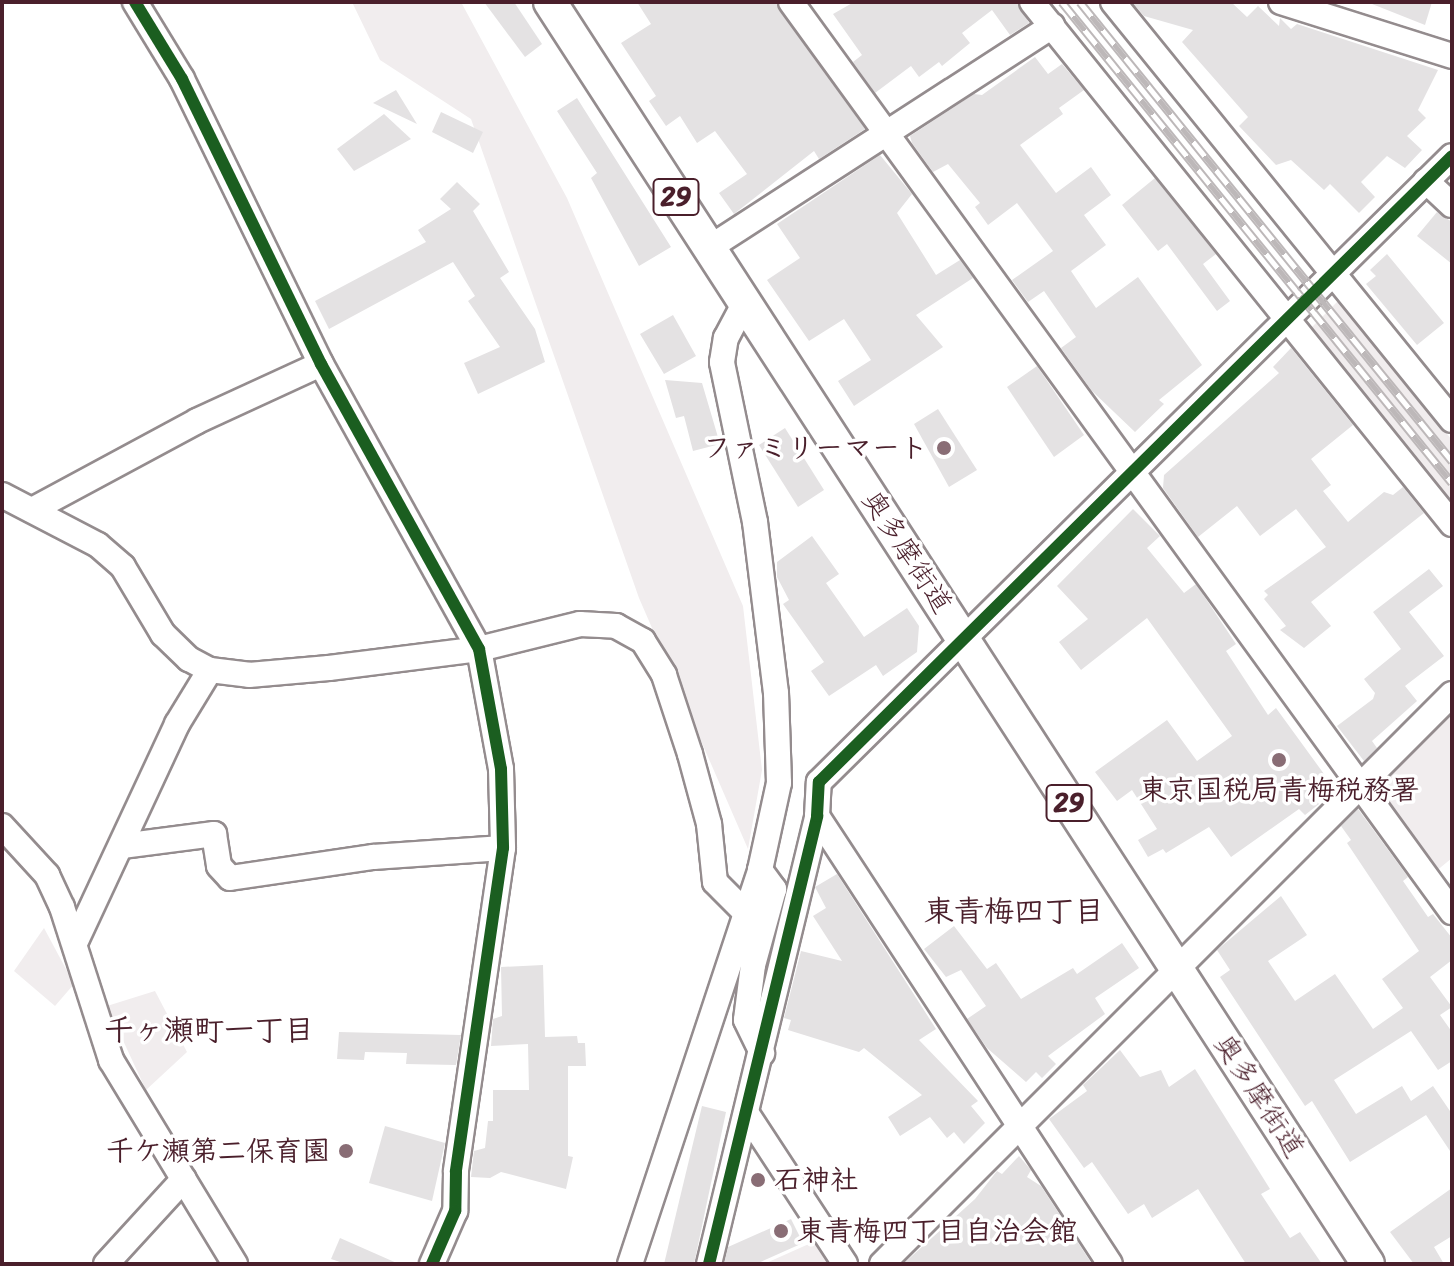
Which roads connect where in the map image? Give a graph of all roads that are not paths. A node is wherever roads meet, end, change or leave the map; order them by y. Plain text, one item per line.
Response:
1 (135, 2) edge
2 (550, 2) edge
3 (791, 2) edge
4 (1032, 2) edge
5 (1113, 2) edge
6 (1281, 2) edge
7 (1052, 26) junction
8 (1452, 56) edge
9 (886, 133) junction
10 (1452, 156) edge
11 (1426, 181) junction
12 (1452, 205) edge
13 (709, 248) junction
14 (1332, 273) junction
15 (744, 304) junction
16 (1287, 317) junction
17 (321, 364) junction
18 (1452, 420) edge
19 (1132, 472) junction
20 (2, 495) edge
21 (32, 510) junction
22 (1452, 524) edge
23 (962, 638) junction
24 (479, 649) junction
25 (210, 670) junction
26 (1452, 694) edge
27 (1362, 785) junction
28 (817, 816) junction
29 (2, 826) edge
30 (122, 846) junction
31 (503, 848) junction
32 (760, 870) junction
33 (745, 912) junction
34 (1452, 912) edge
35 (75, 943) junction
36 (1176, 968) junction
37 (762, 1053) junction
38 (747, 1114) junction
39 (1021, 1126) junction
40 (184, 1179) junction
41 (223, 1258) edge
42 (106, 1264) edge
43 (432, 1264) edge
44 (630, 1264) edge
45 (709, 1264) edge
46 (845, 1264) edge
47 (882, 1264) edge
48 (1110, 1264) edge
49 (1368, 1264) edge

1 - 17 street
2 - 13 main road, 奥多摩街道 / 29
3 - 9 street
4 - 7 street
5 - 14 street
6 - 8 street
7 - 9 street
7 - 16 street
9 - 13 street
9 - 19 street
10 - 11 street
11 - 12 street
11 - 14 street
13 - 15 main road, 奥多摩街道 / 29
14 - 16 street
14 - 18 street
15 - 23 main road, 奥多摩街道 / 29
15 - 32 street
16 - 19 street
16 - 22 street
17 - 21 street
17 - 24 street
19 - 23 street
19 - 27 street
20 - 21 street
21 - 25 street
23 - 28 street
23 - 36 main road, 奥多摩街道 / 29
24 - 25 street
24 - 31 street
24 - 33 street
25 - 30 street
26 - 27 street
27 - 34 street
27 - 36 street
28 - 37 street
28 - 39 street
29 - 35 street
30 - 31 street
30 - 35 street
31 - 43 street
32 - 33 street
32 - 37 street
33 - 44 street
35 - 40 street
36 - 39 street
36 - 49 main road, 奥多摩街道 / 29
37 - 38 street
38 - 45 street
38 - 46 street
39 - 47 street
39 - 48 street
40 - 41 street
40 - 42 street

